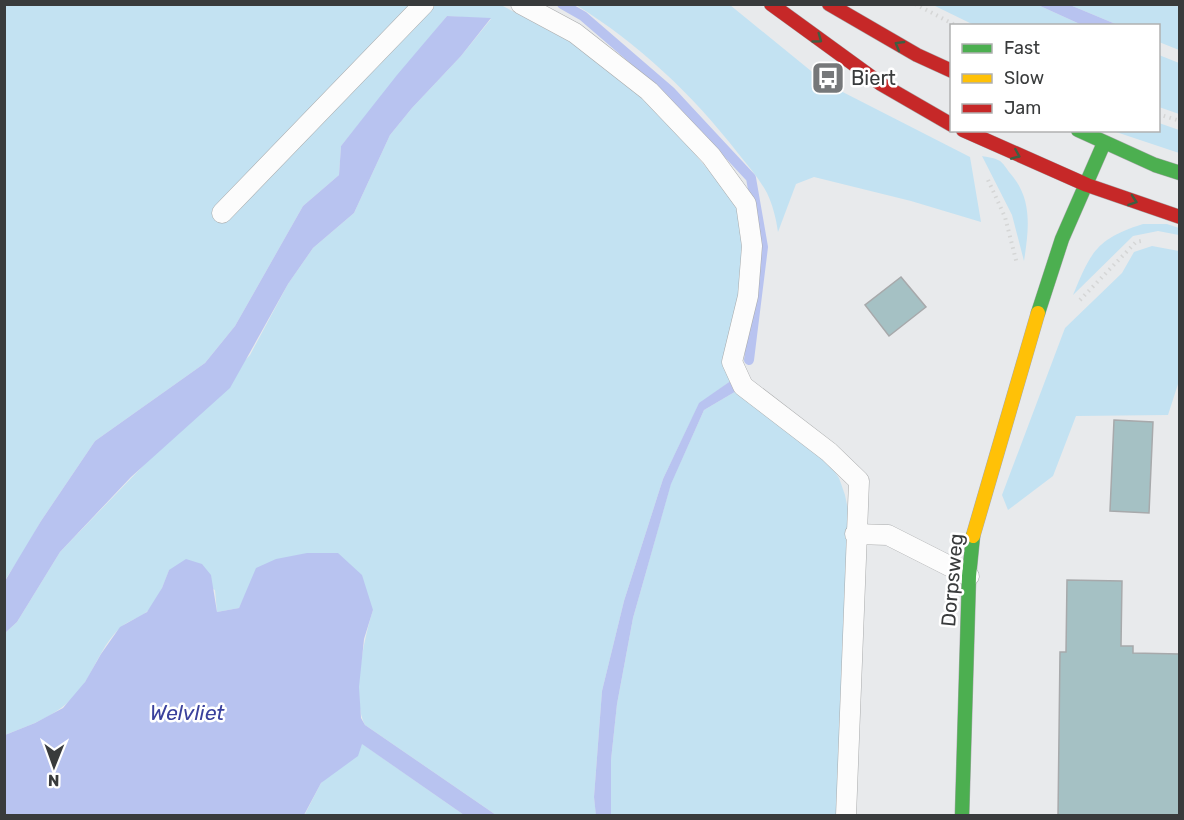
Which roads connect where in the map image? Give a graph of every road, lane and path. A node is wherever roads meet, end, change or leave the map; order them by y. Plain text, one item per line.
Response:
1 (424, 4) edge
2 (521, 4) edge
3 (771, 4) edge
4 (829, 4) edge
5 (915, 4) edge
6 (953, 24) edge
7 (950, 71) edge
8 (1160, 115) edge
9 (1179, 121) edge
10 (950, 124) edge
11 (967, 132) edge
12 (1082, 132) edge
13 (983, 141) junction
14 (1104, 143) junction
15 (1179, 173) edge
16 (1087, 185) junction
17 (222, 213) dead end
18 (1179, 217) edge
19 (1146, 239) dead end
20 (1019, 275) dead end
21 (1074, 306) dead end
22 (855, 534) junction
23 (969, 576) junction
24 (846, 816) edge
25 (962, 816) edge

1 - 17 lane
2 - 22 lane
3 -> 10 main road
7 -> 4 main road
5 - 6 path
8 - 9 path
11 - 13 main road
12 - 14 main road
13 -> 16 main road
13 - 20 path
14 - 15 main road
14 - 16 main road, Dorpsweg
16 -> 18 main road
16 - 23 main road, Dorpsweg
19 - 21 path
22 - 23 lane
22 - 24 lane
23 - 25 main road, Dorpsweg

